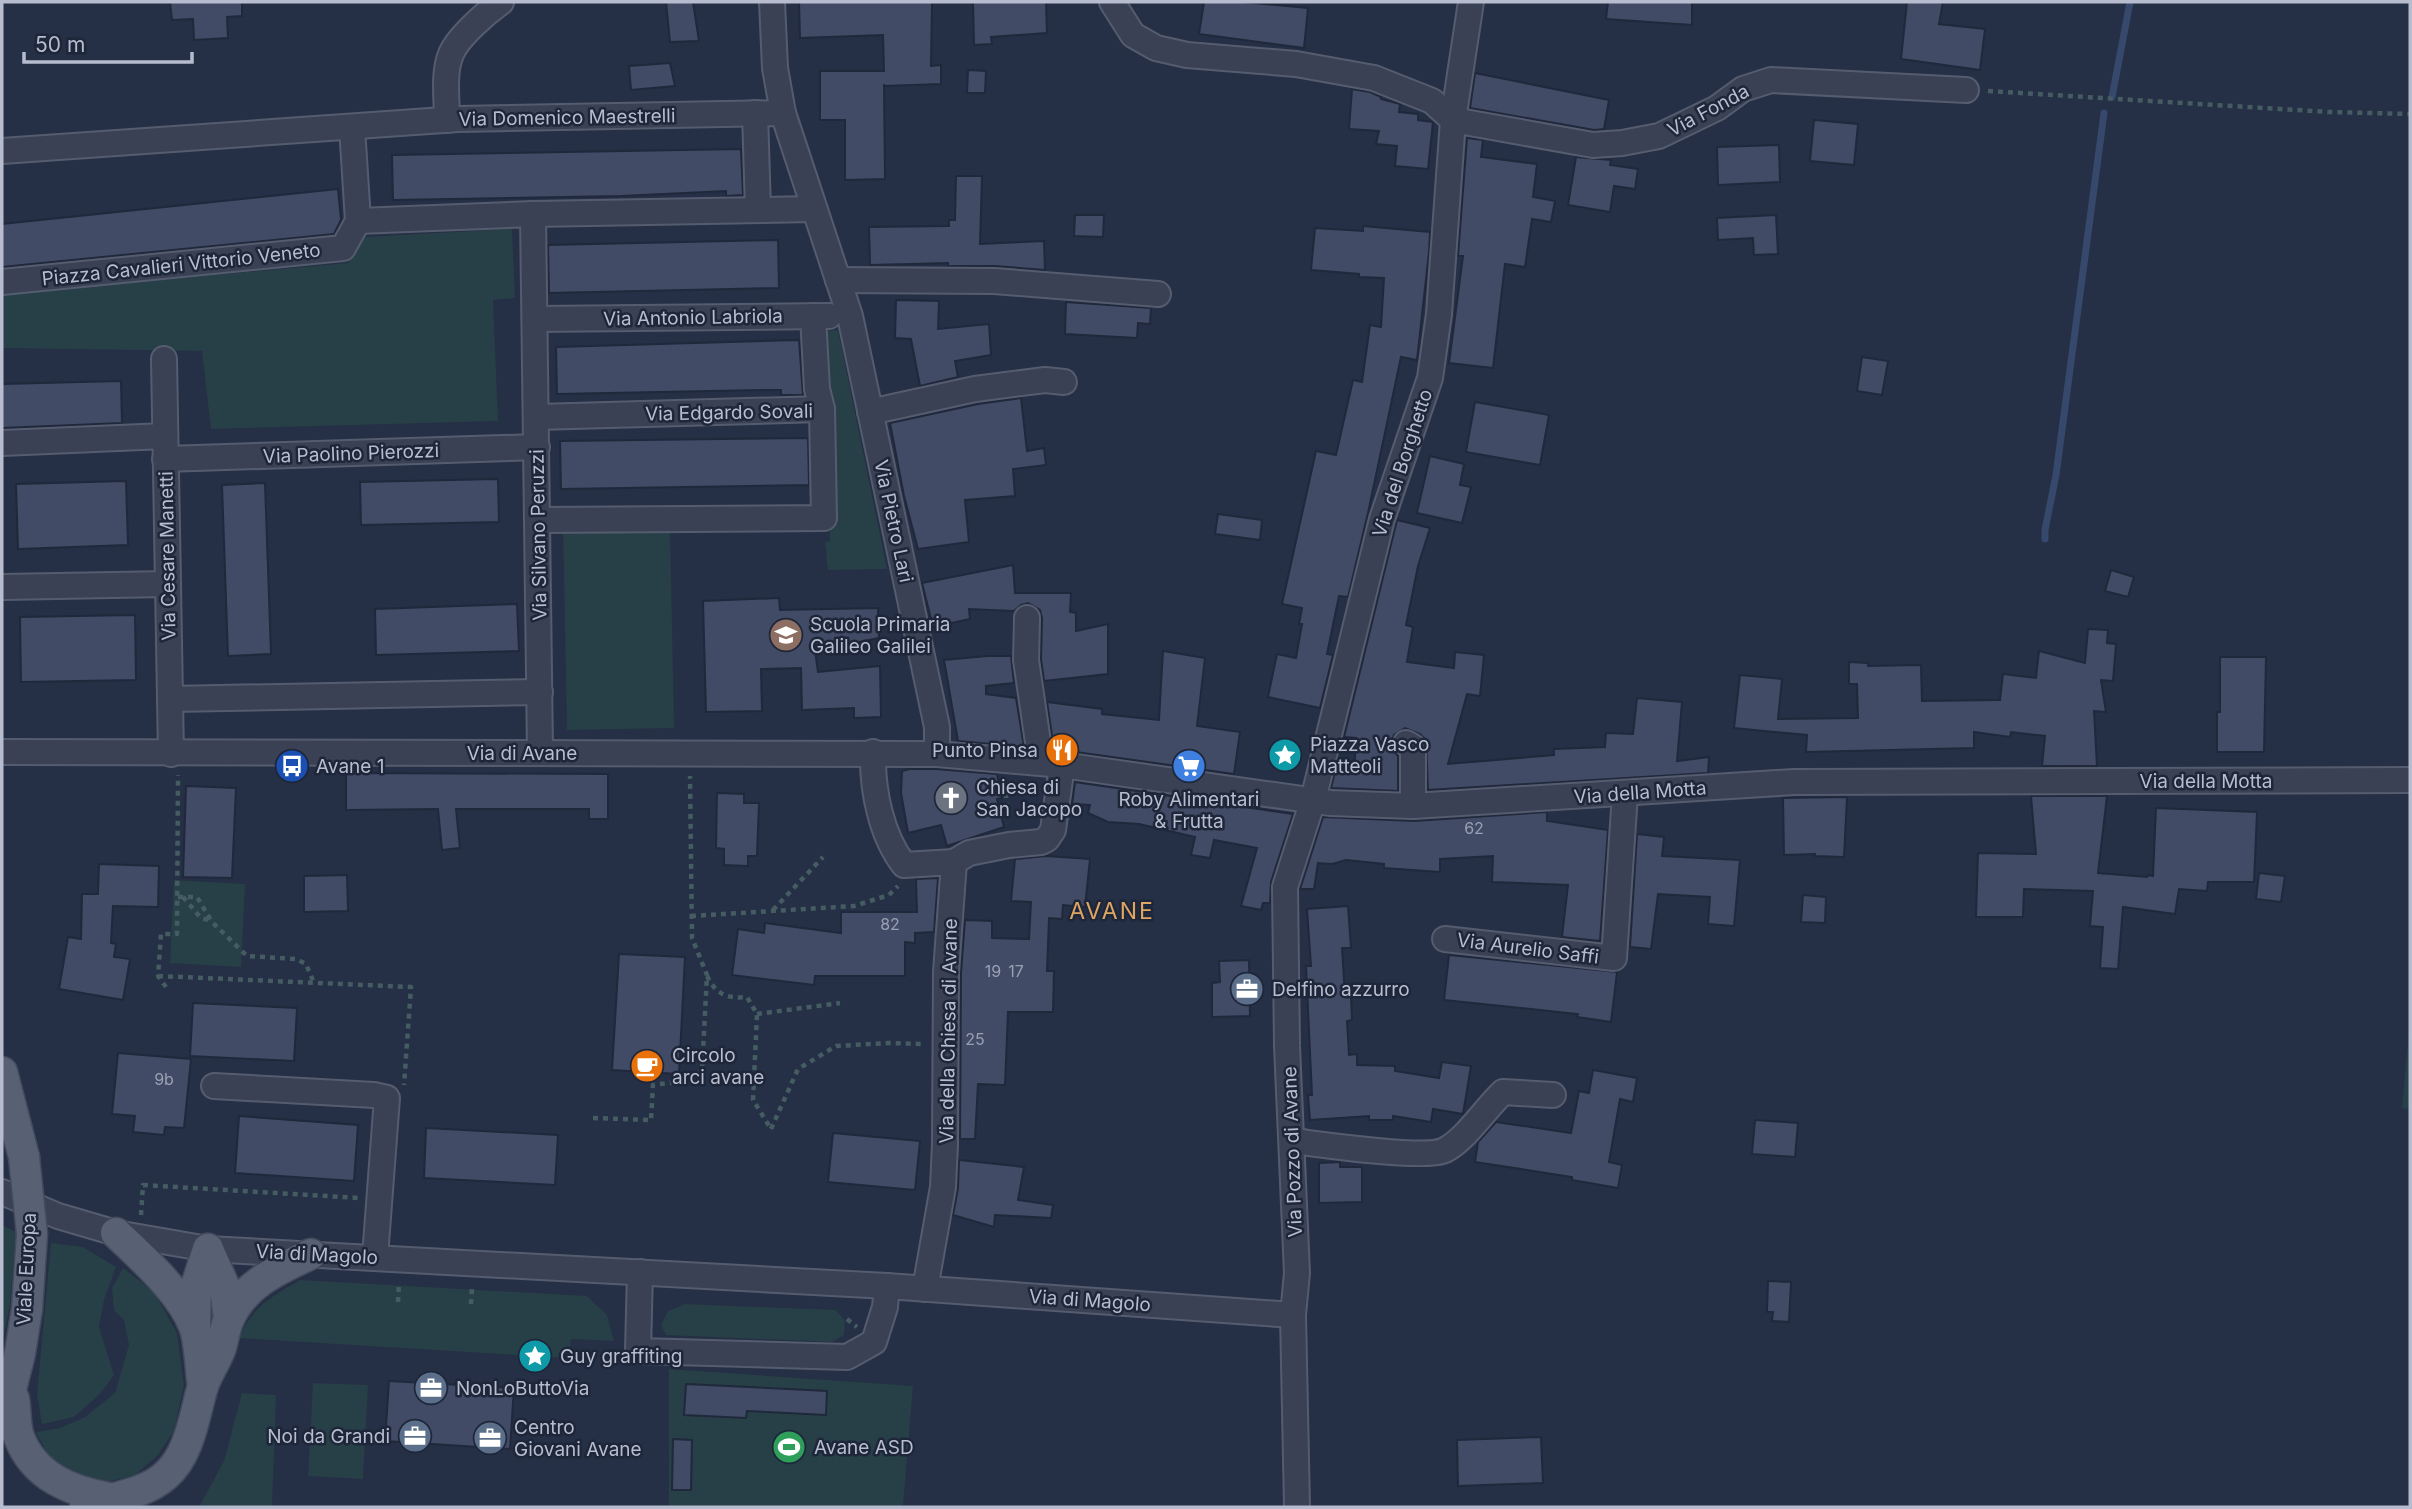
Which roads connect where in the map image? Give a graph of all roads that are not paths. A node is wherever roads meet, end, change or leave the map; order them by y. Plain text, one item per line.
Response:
1 (501, 2) edge
2 (772, 2) edge
3 (1112, 2) edge
4 (1471, 2) edge
5 (1966, 90) road end
6 (755, 113) junction
7 (783, 113) junction
8 (447, 120) junction
9 (1453, 120) junction
10 (352, 127) junction
11 (2, 151) edge
12 (814, 209) junction
13 (758, 210) junction
14 (533, 214) junction
15 (358, 221) junction
16 (838, 281) junction
17 (2, 282) edge
18 (1158, 294) dead end
19 (813, 316) junction
20 (850, 316) junction
21 (536, 319) junction
22 (164, 359) dead end
23 (1064, 382) dead end
24 (822, 409) junction
25 (870, 412) junction
26 (537, 416) junction
27 (2, 443) edge
28 (537, 447) junction
29 (165, 448) junction
30 (538, 520) junction
31 (168, 584) junction
32 (2, 587) edge
33 (1027, 618) dead end
34 (540, 692) junction
35 (170, 699) junction
36 (1406, 743) dead end
37 (2, 752) edge
38 (540, 752) junction
39 (873, 752) junction
40 (174, 754) junction
41 (937, 754) junction
42 (1052, 764) junction
43 (2410, 780) edge
44 (1625, 794) junction
45 (1313, 800) junction
46 (1413, 806) junction
47 (954, 862) junction
48 (1445, 939) dead end
49 (2, 1072) edge
50 (214, 1086) dead end
51 (1553, 1095) dead end
52 (1293, 1141) junction
53 (2, 1192) edge
54 (128, 1235) junction
55 (208, 1249) junction
56 (311, 1254) junction
57 (375, 1257) junction
58 (640, 1272) junction
59 (887, 1286) junction
60 (925, 1289) junction
61 (1293, 1315) junction
62 (229, 1318) junction
63 (195, 1326) junction
64 (203, 1386) junction
65 (7, 1391) edge
66 (2, 1425) edge
67 (97, 1503) edge
68 (1297, 1507) edge

1 - 8 street
2 - 7 street, Via Pietro Lari
3 - 9 street
4 - 9 street, Via del Borghetto
5 - 9 street, Via Fonda
6 - 7 street, Via Domenico Maestrelli
6 - 8 street, Via Domenico Maestrelli
6 - 13 street
7 - 12 street, Via Pietro Lari
8 - 10 street, Via Domenico Maestrelli
9 - 45 street, Via del Borghetto
10 - 11 street, Via Domenico Maestrelli
10 - 15 street
12 - 13 street
12 - 16 street, Via Pietro Lari
13 - 14 street
14 - 15 street
14 - 21 street
15 - 17 street, Piazza Cavalieri Vittorio Veneto
16 - 18 street
16 - 20 street, Via Pietro Lari
19 - 20 street, Via Antonio Labriola
19 - 21 street, Via Antonio Labriola
19 - 24 street
20 - 25 street, Via Pietro Lari
21 - 26 street, Via Silvano Peruzzi
22 - 29 street, Via Cesare Manetti
23 - 25 street
24 - 26 street, Via Edgardo Sovali
24 - 30 street, Via Edgardo Sovali
25 - 41 street, Via Pietro Lari
26 - 28 street, Via Silvano Peruzzi
27 - 29 street, Via Paolino Pierozzi
28 - 29 street, Via Paolino Pierozzi
28 - 30 street, Via Silvano Peruzzi
29 - 31 street, Via Cesare Manetti
30 - 34 street, Via Silvano Peruzzi
31 - 32 street
31 - 35 street, Via Cesare Manetti
33 - 42 street
34 - 35 street
34 - 38 street, Via Silvano Peruzzi
35 - 40 street, Via Cesare Manetti
36 - 46 street
37 - 40 street, Via di Avane
38 - 39 street, Via di Avane
38 - 40 street, Via di Avane
39 - 41 street, Via della Motta
39 - 47 street
41 - 42 street, Via della Motta
42 - 45 street, Via della Motta
42 - 47 street
43 - 44 street, Via della Motta
44 - 46 street, Via della Motta
44 - 48 street, Via Aurelio Saffi
45 - 46 street, Via della Motta
45 - 52 street, Via Pozzo di Avane
47 - 60 street, Via della Chiesa di Avane
49 - 65 main road, Viale Europa, bridge
50 - 57 street
51 - 52 street
52 - 61 street, Via Pozzo di Avane
53 - 54 street, Via di Magolo
54 - 55 street, Via di Magolo
54 - 63 main road
55 - 56 street, Via di Magolo
55 - 62 main road
55 - 63 main road
56 - 57 street, Via di Magolo
56 - 62 main road
57 - 58 street, Via di Magolo
58 - 59 street, Via di Magolo
58 - 59 street
59 - 60 street, Via di Magolo
60 - 61 street, Via di Magolo
61 - 68 street, Via Pozzo di Avane
62 - 64 main road
63 - 64 main road
64 - 67 main road
65 - 66 main road, Viale Europa
65 - 67 main road

